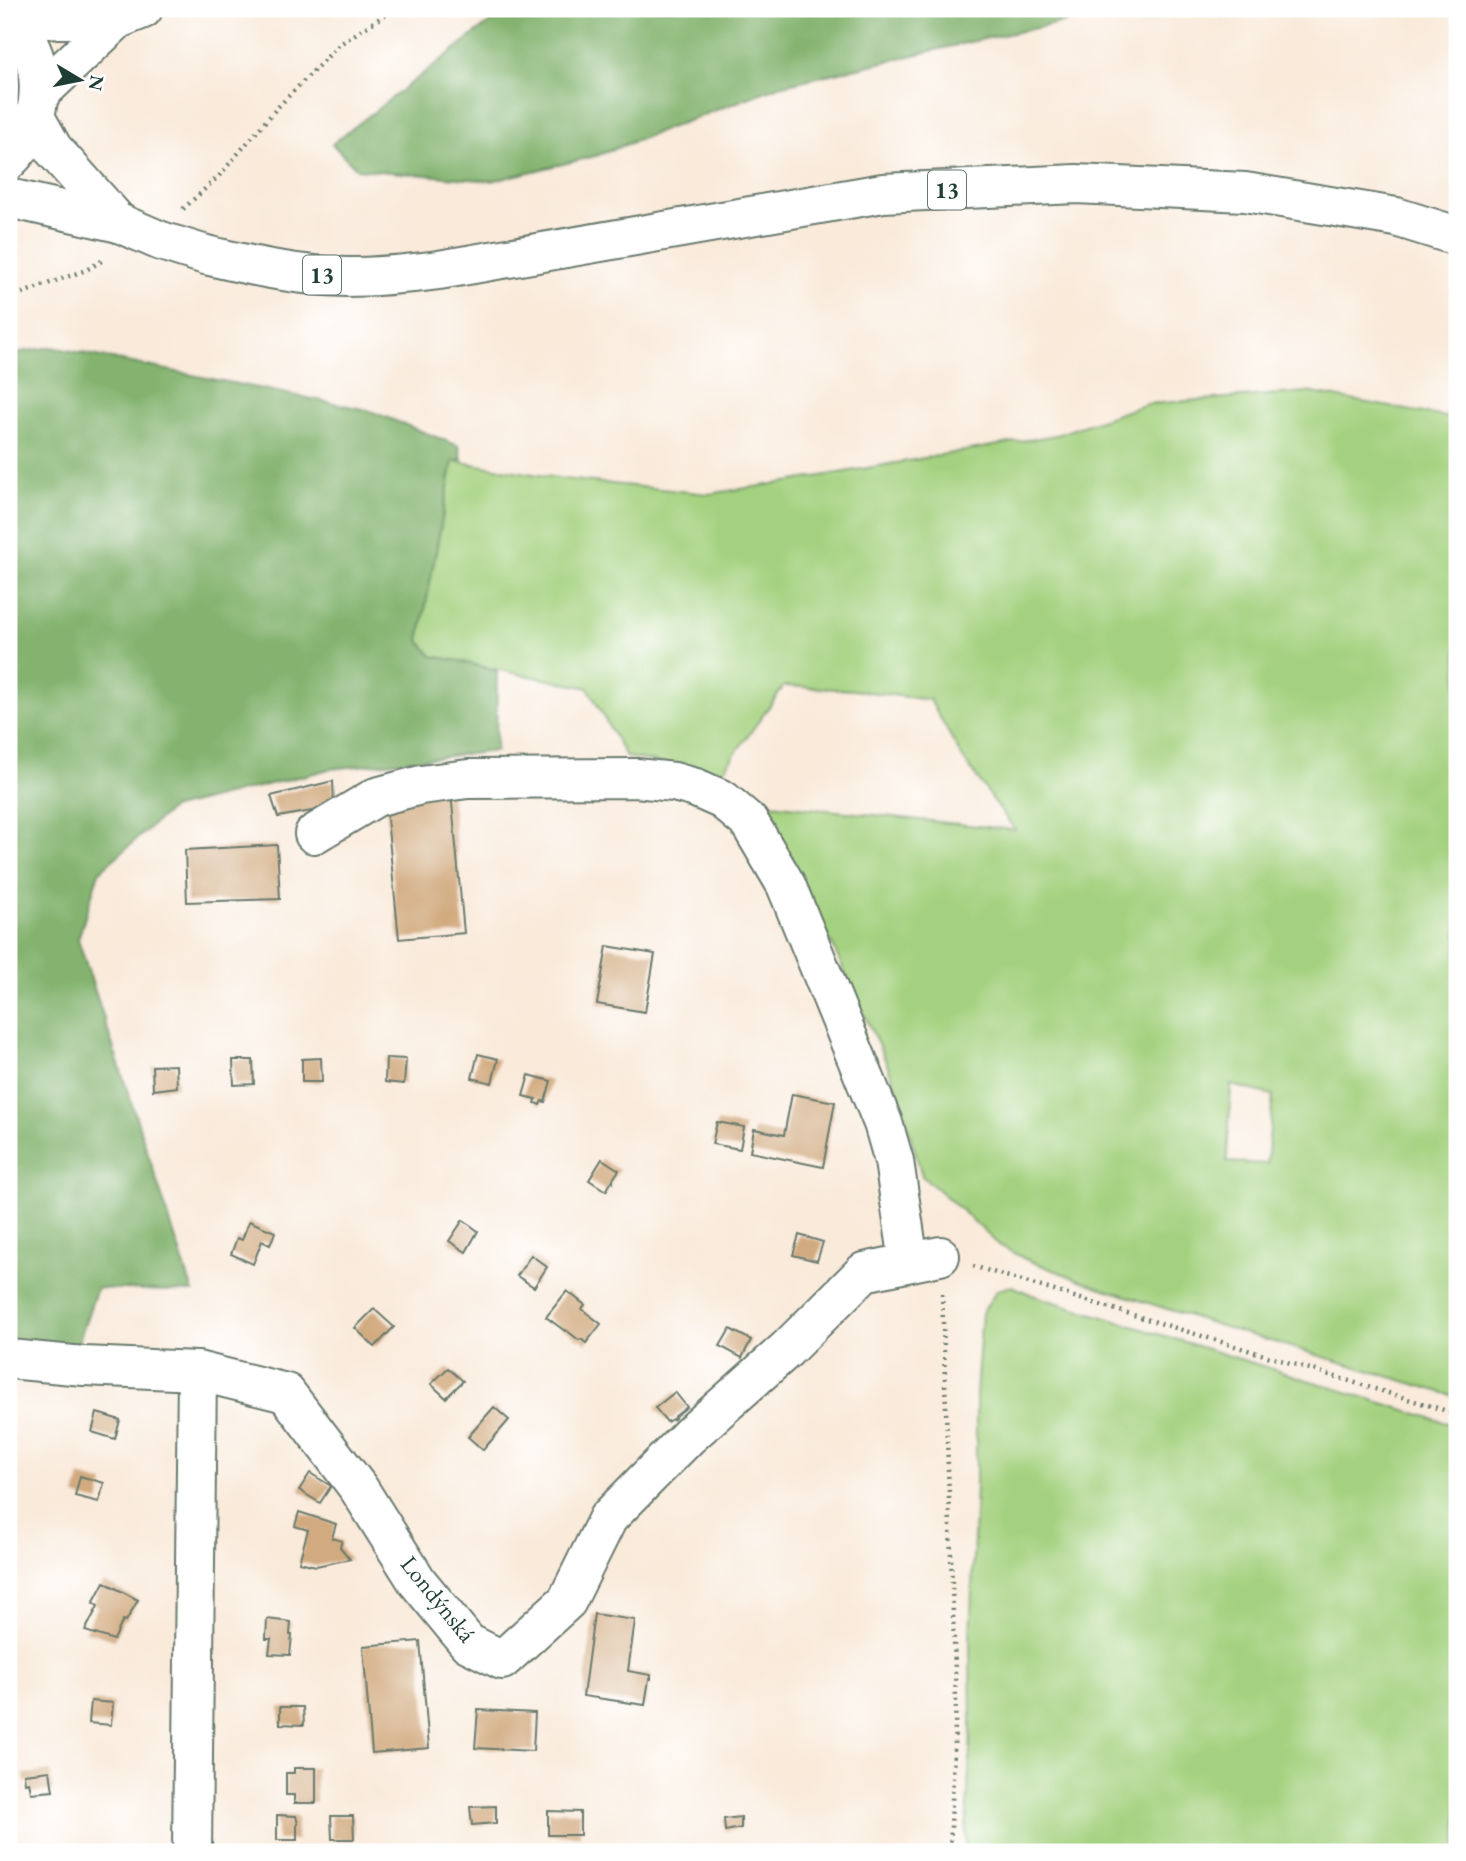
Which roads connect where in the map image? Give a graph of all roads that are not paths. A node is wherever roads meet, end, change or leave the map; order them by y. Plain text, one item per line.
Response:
1 (130, 14) edge
2 (9, 17) edge
3 (38, 106) junction
4 (9, 160) edge
5 (9, 198) edge
6 (1457, 236) edge
7 (113, 241) junction
8 (314, 834) dead end
9 (9, 1359) edge
10 (197, 1371) junction
11 (192, 1852) edge

1 - 2 street
1 - 3 street
2 - 3 street, 13
3 - 4 street
3 - 7 street, 13
5 - 7 street, 13
6 - 7 street, 13, bridge
8 - 10 street, Londýnská
9 - 10 street, Londýnská
10 - 11 street

